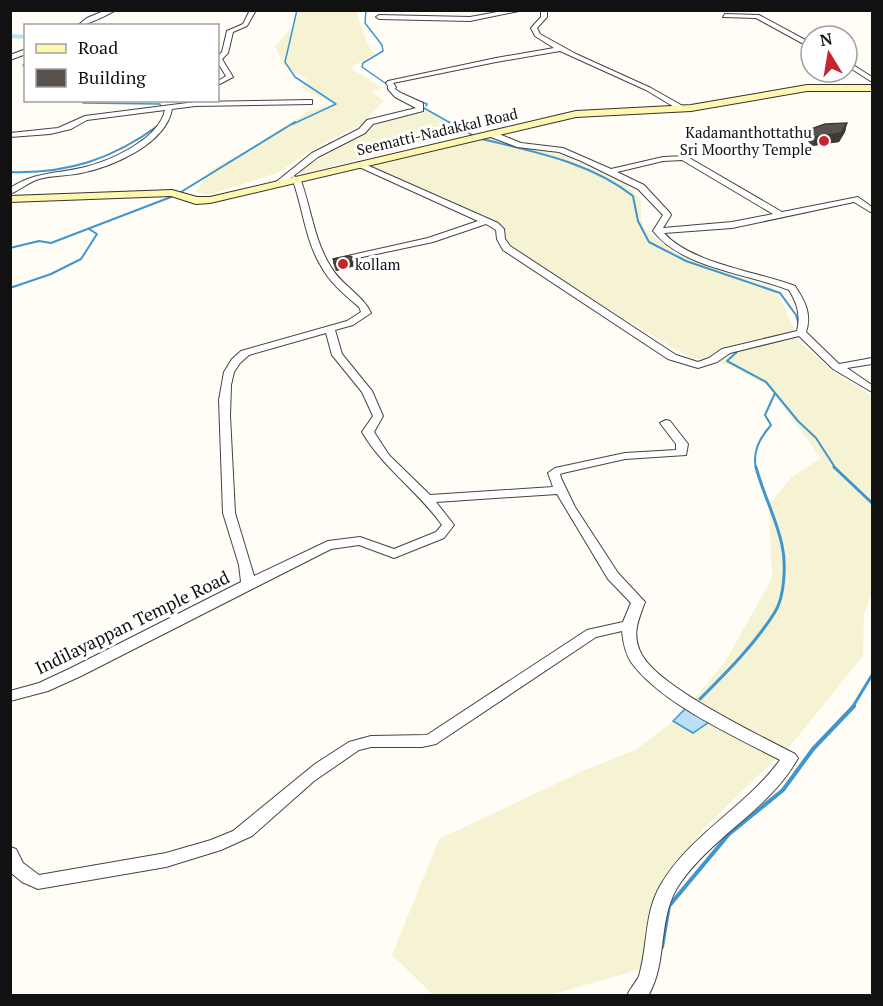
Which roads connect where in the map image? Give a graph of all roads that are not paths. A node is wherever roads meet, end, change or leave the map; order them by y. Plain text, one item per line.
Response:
1 (113, 10) edge
2 (253, 10) edge
3 (521, 10) edge
4 (544, 10) edge
5 (724, 16) dead end
6 (379, 17) dead end
7 (84, 24) edge
8 (799, 39) edge
9 (560, 49) junction
10 (24, 52) edge
11 (10, 58) edge
12 (219, 58) edge
13 (219, 60) edge
14 (859, 71) edge
15 (873, 80) edge
16 (219, 82) edge
17 (873, 88) edge
18 (219, 101) edge
19 (210, 102) edge
20 (309, 102) dead end
21 (170, 107) junction
22 (684, 109) junction
23 (491, 134) junction
24 (10, 135) edge
25 (360, 164) junction
26 (609, 172) junction
27 (296, 178) junction
28 (280, 182) junction
29 (10, 192) edge
30 (10, 199) edge
31 (873, 211) edge
32 (781, 215) junction
33 (486, 221) junction
34 (657, 231) junction
35 (324, 263) junction
36 (330, 329) junction
37 (801, 333) junction
38 (873, 361) edge
39 (837, 367) junction
40 (873, 389) edge
41 (666, 423) dead end
42 (561, 490) junction
43 (428, 499) junction
44 (248, 584) junction
45 (628, 625) junction
46 (10, 696) edge
47 (10, 854) edge
48 (636, 996) edge

1 - 7 street
2 - 12 street
3 - 6 street
4 - 9 street
5 - 8 street
9 - 22 street
9 - 28 street
10 - 11 street
13 - 16 street
14 - 15 street
17 - 22 street, Seematti-Nadakkal Road
18 - 20 street
19 - 21 street
21 - 24 street
21 - 29 street
22 - 23 street, Seematti-Nadakkal Road
23 - 25 street, Seematti-Nadakkal Road
23 - 26 street
25 - 27 street, Seematti-Nadakkal Road
25 - 33 street
26 - 32 street
26 - 34 street
27 - 28 street, Seematti-Nadakkal Road
27 - 35 street, Indilayappan Temple Road
28 - 30 street, Seematti-Nadakkal Road
31 - 32 street
32 - 34 street
33 - 35 street
33 - 37 street
34 - 37 street
35 - 36 street, Indilayappan Temple Road
36 - 43 street
36 - 44 street, Indilayappan Temple Road
37 - 39 street
38 - 39 street
39 - 40 street
41 - 42 street
42 - 43 street
42 - 45 street
43 - 44 street
44 - 46 street, Indilayappan Temple Road
45 - 47 street
45 - 48 street

